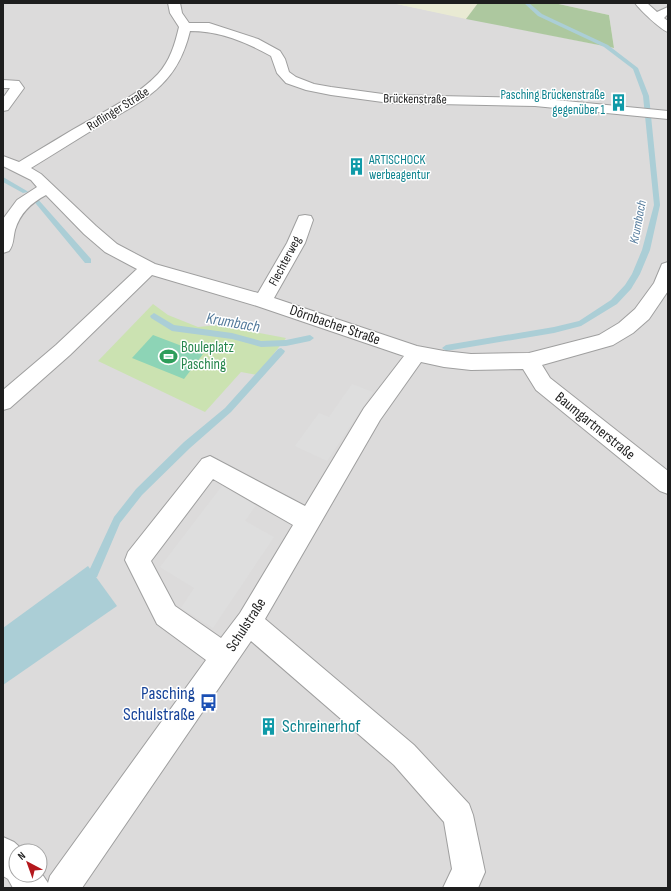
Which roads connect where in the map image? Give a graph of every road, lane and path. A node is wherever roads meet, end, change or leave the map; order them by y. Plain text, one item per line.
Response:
1 (174, 3) edge
2 (641, 3) edge
3 (668, 10) edge
4 (658, 18) junction
5 (185, 27) junction
6 (668, 28) edge
7 (3, 84) edge
8 (3, 107) edge
9 (662, 115) edge
10 (3, 161) edge
11 (20, 168) junction
12 (48, 188) junction
13 (305, 220) dead end
14 (3, 247) edge
15 (149, 268) junction
16 (668, 268) edge
17 (263, 301) junction
18 (416, 353) junction
19 (528, 361) junction
20 (3, 402) edge
21 (668, 484) edge
22 (309, 521) junction
23 (249, 622) junction
24 (225, 657) junction
25 (62, 888) edge
26 (459, 888) edge

1 - 5 street
2 - 4 street
3 - 4 street
4 - 6 street
5 - 9 street, Brückenstraße
5 - 11 street, Ruflinger Straße
7 - 8 street
10 - 11 street, Dörnbacher Straße
11 - 12 street, Dörnbacher Straße
12 - 14 street
12 - 15 street, Dörnbacher Straße
13 - 17 street, Flechterweg
15 - 17 street, Dörnbacher Straße
15 - 20 street
16 - 19 street, Dörnbacher Straße
17 - 18 street, Dörnbacher Straße
18 - 19 street, Dörnbacher Straße
18 - 22 street, Schulstraße
19 - 21 street, Baumgartnerstraße
22 - 23 street, Schulstraße
22 - 24 street
23 - 24 street, Schulstraße
23 - 26 street
24 - 25 street, Schulstraße

